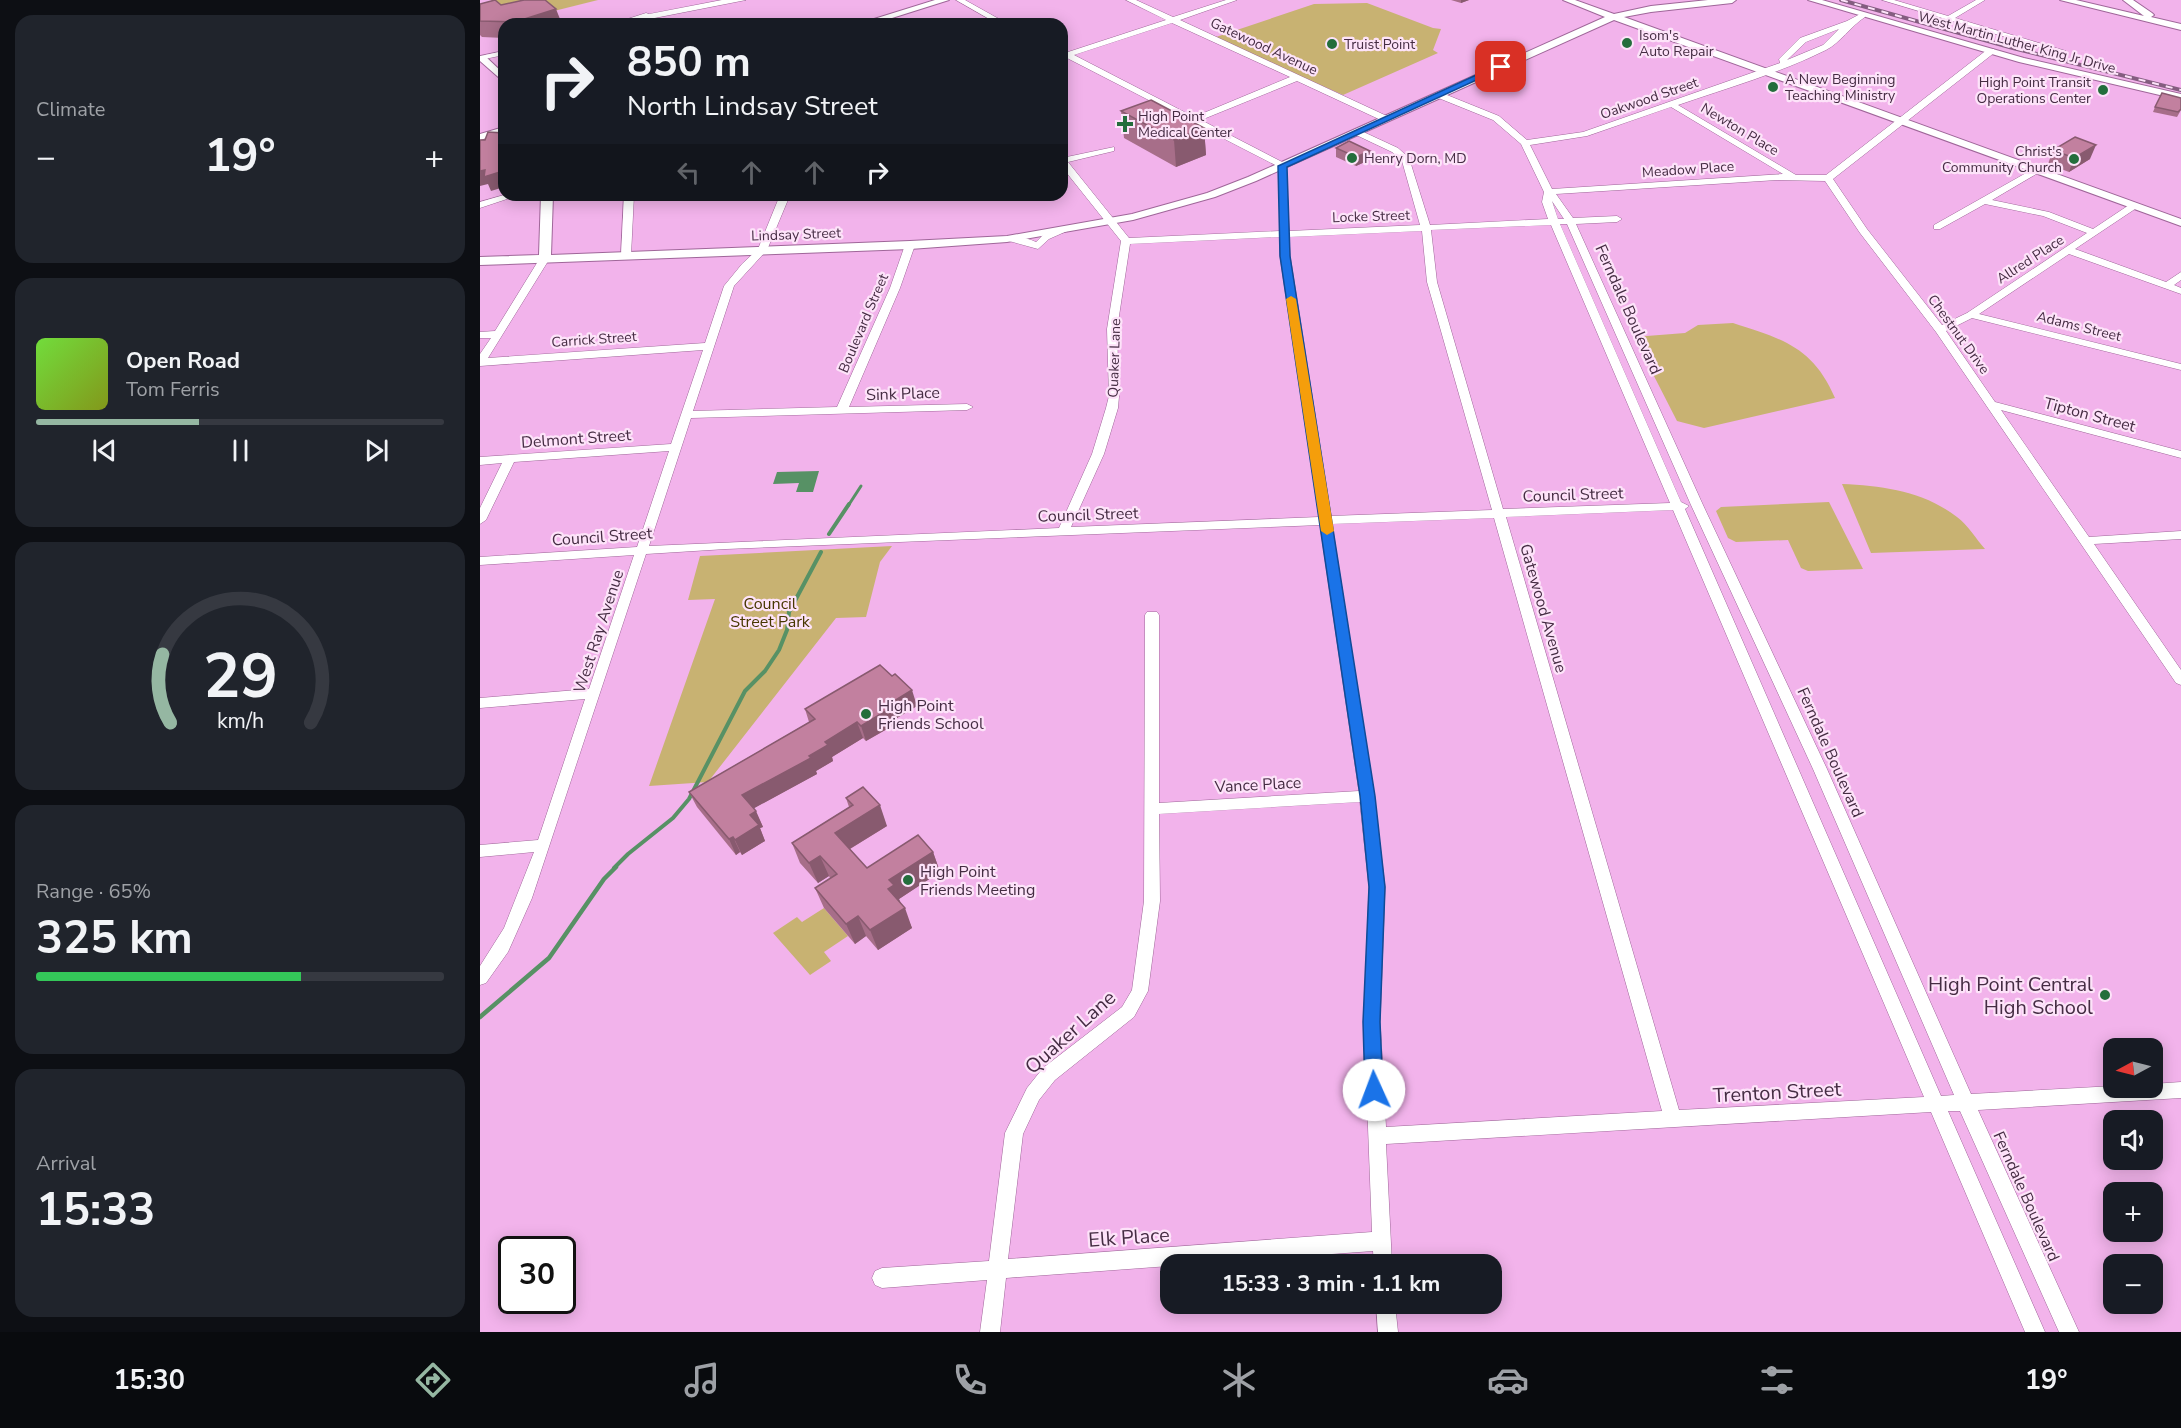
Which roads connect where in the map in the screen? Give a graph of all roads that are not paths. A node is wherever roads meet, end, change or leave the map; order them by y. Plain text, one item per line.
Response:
1 (700, 0) edge
2 (741, 0) edge
3 (945, 0) edge
4 (960, 0) edge
5 (1130, 0) edge
6 (1233, 0) edge
7 (1567, 0) edge
8 (1732, 0) edge
9 (1812, 0) edge
10 (1886, 0) edge
11 (1981, 0) edge
12 (2064, 0) edge
13 (1673, 3) edge
14 (2130, 3) edge
15 (2115, 13) junction
16 (1862, 15) junction
17 (1613, 17) junction
18 (641, 18) edge
19 (643, 18) edge
20 (884, 18) edge
21 (993, 18) edge
22 (1949, 18) junction
23 (1173, 20) junction
24 (1850, 22) junction
25 (2178, 26) edge
26 (1991, 51) junction
27 (2062, 51) dead end
28 (498, 54) edge
29 (1068, 54) edge
30 (481, 57) edge
31 (1068, 57) edge
32 (1778, 65) junction
33 (1765, 72) junction
34 (498, 73) edge
35 (1296, 78) junction
36 (1439, 95) junction
37 (2181, 97) edge
38 (1673, 105) junction
39 (1386, 118) junction
40 (1194, 120) junction
41 (1901, 122) junction
42 (498, 132) edge
43 (1357, 132) junction
44 (480, 137) edge
45 (1525, 143) junction
46 (1112, 149) dead end
47 (1068, 160) edge
48 (1283, 166) junction
49 (1068, 168) edge
50 (2035, 171) junction
51 (1794, 177) junction
52 (1828, 178) junction
53 (1549, 192) junction
54 (498, 200) edge
55 (547, 201) edge
56 (629, 201) edge
57 (782, 201) edge
58 (1986, 201) junction
59 (480, 205) edge
60 (2132, 207) junction
61 (1617, 219) dead end
62 (1112, 221) junction
63 (1570, 221) junction
64 (1554, 222) junction
65 (2181, 223) edge
66 (1937, 227) dead end
67 (1426, 228) junction
68 (2095, 232) junction
69 (1284, 234) junction
70 (1126, 241) junction
71 (910, 244) junction
72 (762, 250) junction
73 (2068, 250) junction
74 (626, 255) junction
75 (545, 258) junction
76 (480, 261) edge
77 (2181, 275) edge
78 (2167, 286) junction
79 (2181, 291) edge
80 (1971, 315) junction
81 (1940, 330) junction
82 (497, 334) junction
83 (480, 335) edge
84 (709, 346) junction
85 (480, 363) edge
86 (2181, 368) edge
87 (1991, 404) junction
88 (967, 407) dead end
89 (841, 412) junction
90 (687, 415) junction
91 (675, 447) junction
92 (2181, 455) edge
93 (509, 460) junction
94 (480, 461) edge
95 (1697, 505) junction
96 (1676, 506) junction
97 (1499, 514) junction
98 (480, 520) edge
99 (1326, 521) junction
100 (1063, 532) junction
101 (2181, 535) edge
102 (2085, 541) junction
103 (642, 550) junction
104 (480, 561) edge
105 (1152, 615) dead end
106 (2181, 680) edge
107 (595, 693) junction
108 (480, 702) edge
109 (1367, 796) junction
110 (1151, 809) junction
111 (544, 845) junction
112 (480, 851) edge
113 (480, 978) edge
114 (2181, 1090) edge
115 (1966, 1102) junction
116 (1936, 1106) junction
117 (1673, 1120) junction
118 (1376, 1136) junction
119 (1380, 1241) junction
120 (1382, 1254) edge
121 (998, 1270) junction
122 (882, 1278) dead end
123 (1387, 1314) edge
124 (990, 1332) edge
125 (1388, 1332) edge
126 (2035, 1332) edge
127 (2069, 1332) edge

1 - 18 street
2 - 19 street
3 - 20 main road
4 - 21 street
5 - 23 street, Gatewood Avenue
6 - 23 street
7 - 17 main road
8 - 13 main road, Lindsay Street
9 - 16 main road, West Martin Luther King Jr Drive
10 - 22 street
11 - 22 street
12 - 15 main road
13 - 17 main road, Lindsay Street
14 - 15 main road
14 - 25 main road
15 - 25 main road
16 - 24 street, Oakwood Street
16 - 26 main road, West Martin Luther King Jr Drive
17 - 33 main road
17 - 36 main road, Lindsay Street
22 - 27 street
23 - 29 street
23 - 35 street, Gatewood Avenue
24 - 32 street, Oakwood Street
24 - 32 street, Oakwood Street
26 - 37 main road, West Martin Luther King Jr Drive
26 - 41 street
28 - 30 street
30 - 34 main road
31 - 40 street
32 - 33 street, Oakwood Street
33 - 38 street, Oakwood Street
33 - 41 main road
35 - 39 street, Gatewood Avenue
35 - 40 street
36 - 39 main road, Lindsay Street
36 - 45 street, Ferndale Boulevard
38 - 45 street, Oakwood Street
38 - 51 street, Newton Place
39 - 43 main road, Lindsay Street
40 - 48 street
41 - 50 main road
41 - 52 street
42 - 44 main road
43 - 48 main road, Lindsay Street
43 - 67 street, Gatewood Avenue
45 - 53 street, Ferndale Boulevard
46 - 47 street
48 - 62 main road, Lindsay Street
48 - 69 street
49 - 62 street
50 - 58 street
50 - 60 main road
51 - 52 street, Meadow Place
51 - 53 street, Meadow Place
52 - 81 street, Chestnut Drive
53 - 63 street, Ferndale Boulevard
53 - 64 street, Ferndale Boulevard
54 - 59 street
55 - 75 main road
56 - 74 street
57 - 72 street, West Ray Avenue
58 - 66 street
58 - 68 street
60 - 65 main road
60 - 68 street, Allred Place
61 - 63 street, Locke Street
62 - 70 street
62 - 71 main road, Lindsay Street
63 - 64 street, Locke Street
63 - 95 street, Ferndale Boulevard
64 - 67 street, Locke Street
64 - 96 street, Ferndale Boulevard
67 - 69 street, Locke Street
67 - 97 street, Gatewood Avenue
68 - 73 street, Allred Place
69 - 70 street, Locke Street
69 - 99 street
70 - 100 street, Quaker Lane
71 - 72 main road, Lindsay Street
71 - 89 street, Boulevard Street
72 - 74 main road, Lindsay Street
72 - 84 street, West Ray Avenue
73 - 78 street
73 - 80 street, Allred Place
74 - 75 main road, Lindsay Street
75 - 76 main road, Lindsay Street
75 - 82 street
77 - 78 street
78 - 79 street
80 - 81 street, Allred Place
80 - 86 street, Adams Street
81 - 87 street, Chestnut Drive
82 - 83 street
82 - 85 street
84 - 85 street, Carrick Street
84 - 90 street, West Ray Avenue
87 - 92 street, Tipton Street
87 - 102 street, Chestnut Drive
88 - 89 street, Sink Place
89 - 90 street
90 - 91 street, West Ray Avenue
91 - 93 street, Delmont Street
91 - 103 street, West Ray Avenue
93 - 94 street, Delmont Street
93 - 98 street
95 - 96 street, Council Street
95 - 115 street, Ferndale Boulevard
96 - 97 street, Council Street
96 - 116 street, Ferndale Boulevard
97 - 99 street, Council Street
97 - 117 street, Gatewood Avenue
99 - 100 street, Council Street
99 - 109 street
100 - 103 street, Council Street
101 - 102 street
102 - 106 street, Chestnut Drive
103 - 104 street, Council Street
103 - 107 street, West Ray Avenue
105 - 110 street, Quaker Lane
107 - 108 street
107 - 111 street, West Ray Avenue
109 - 110 street, Vance Place
109 - 118 street
110 - 121 street, Quaker Lane
111 - 112 street
111 - 113 street, West Ray Avenue
114 - 115 street, Trenton Street
115 - 116 street, Trenton Street
115 - 127 street, Ferndale Boulevard
116 - 117 street, Trenton Street
116 - 126 street, Ferndale Boulevard
117 - 118 street, Trenton Street
118 - 119 street
119 - 120 street
119 - 121 street, Elk Place
121 - 122 street, Elk Place
121 - 124 street, Quaker Lane
123 - 125 street

